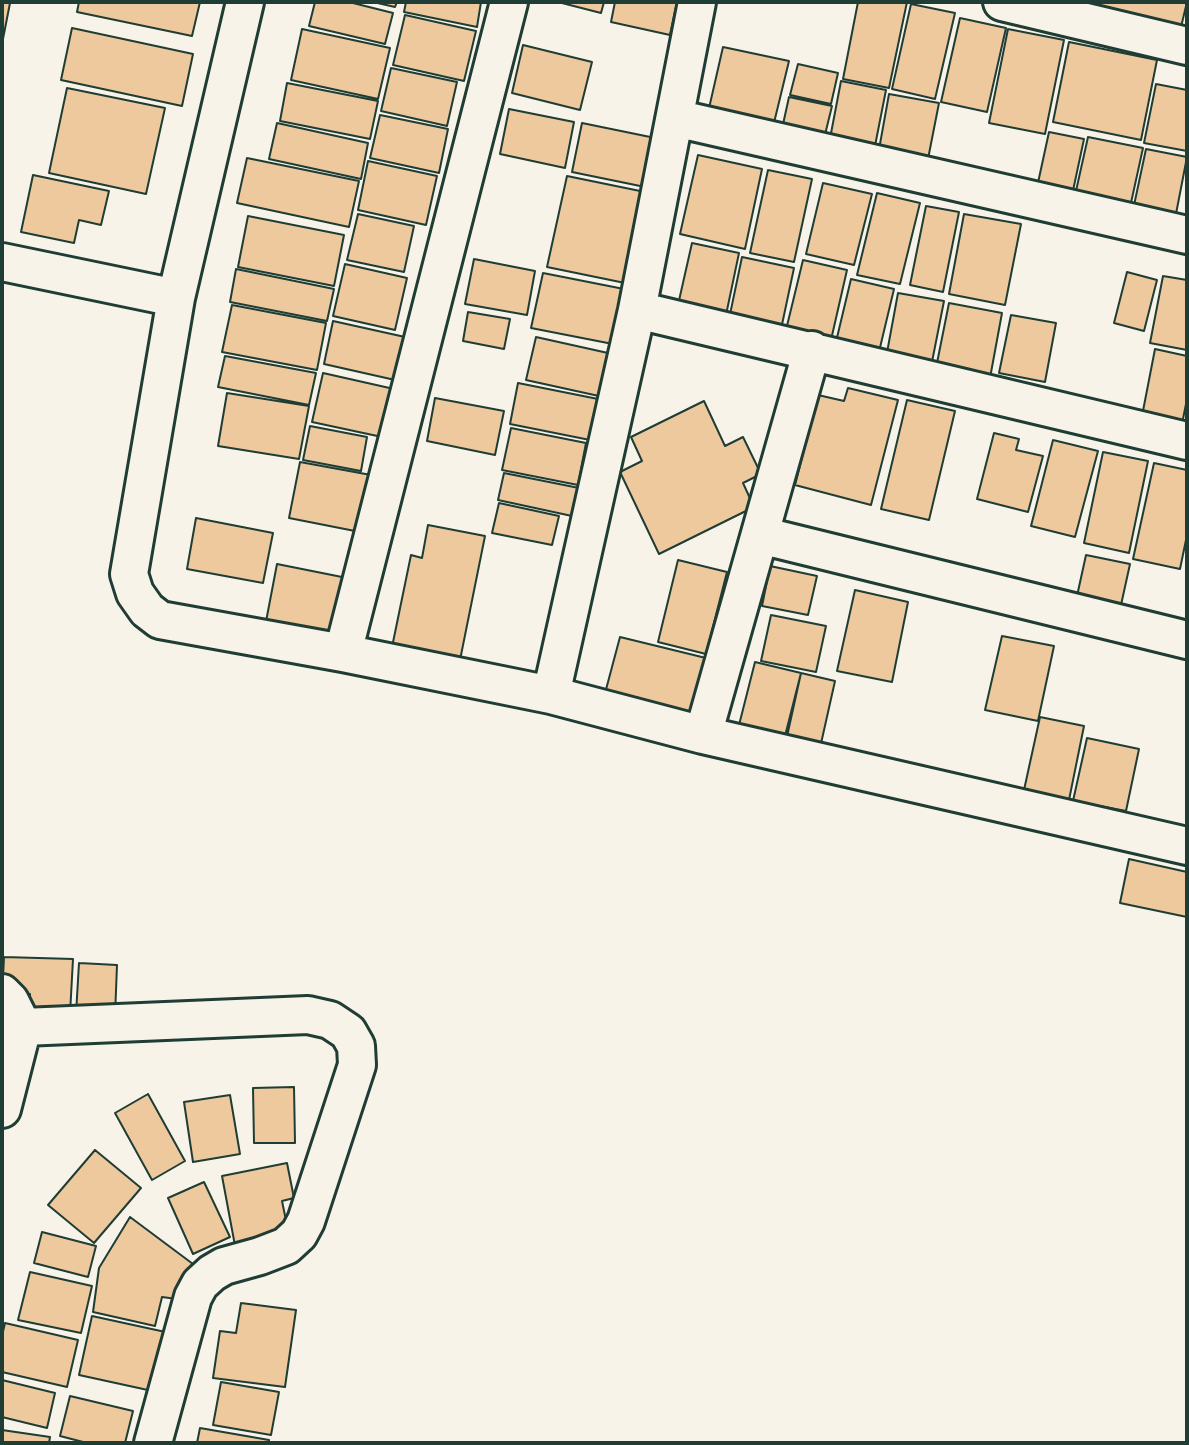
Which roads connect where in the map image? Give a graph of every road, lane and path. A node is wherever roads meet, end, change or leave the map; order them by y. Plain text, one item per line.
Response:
1 (245, 2) edge
2 (509, 2) edge
3 (697, 2) edge
4 (1002, 2) edge
5 (1187, 46) edge
6 (675, 118) junction
7 (1187, 235) edge
8 (2, 262) edge
9 (176, 298) junction
10 (637, 310) junction
11 (812, 350) junction
12 (1187, 441) edge
13 (760, 535) junction
14 (1187, 640) edge
15 (343, 653) junction
16 (551, 695) junction
17 (703, 735) junction
18 (1187, 846) edge
19 (2, 993) edge
20 (23, 1027) junction
21 (2, 1109) edge
22 (153, 1443) edge

1 - 9 street
2 - 15 street
3 - 6 street
4 - 5 street
6 - 7 street
6 - 10 street
8 - 9 street
9 - 15 street
10 - 11 street
10 - 16 street
11 - 12 street
11 - 13 street
13 - 14 street
13 - 17 street
15 - 16 street
16 - 17 street
17 - 18 street
19 - 20 street
20 - 21 street
20 - 22 street

